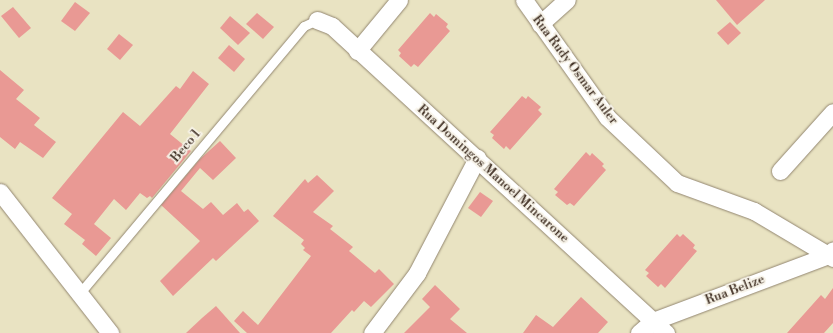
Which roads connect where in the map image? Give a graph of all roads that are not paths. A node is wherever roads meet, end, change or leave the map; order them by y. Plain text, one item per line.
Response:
1 (398, 0) edge
2 (524, 0) edge
3 (567, 0) edge
4 (317, 20) joint
5 (540, 24) junction
6 (357, 51) junction
7 (833, 112) edge
8 (477, 158) junction
9 (780, 172) dead end
10 (0, 192) edge
11 (832, 254) edge
12 (79, 294) junction
13 (653, 321) junction
14 (110, 333) edge
15 (372, 333) edge
16 (639, 333) edge
17 (666, 333) edge

1 - 6 street
2 - 5 street, Rua Rudy Osmar Auler
3 - 5 street
4 - 6 street, Rua Domingos Manoel Mincarone
4 - 12 lane, Beco 1
5 - 11 street, Rua Rudy Osmar Auler
6 - 8 street, Rua Domingos Manoel Mincarone
7 - 9 street
8 - 13 street, Rua Domingos Manoel Mincarone
8 - 15 street
10 - 12 street
11 - 13 street, Rua Belize
12 - 14 street
13 - 16 street, Rua Belize
13 - 17 street, Rua Domingos Manoel Mincarone

